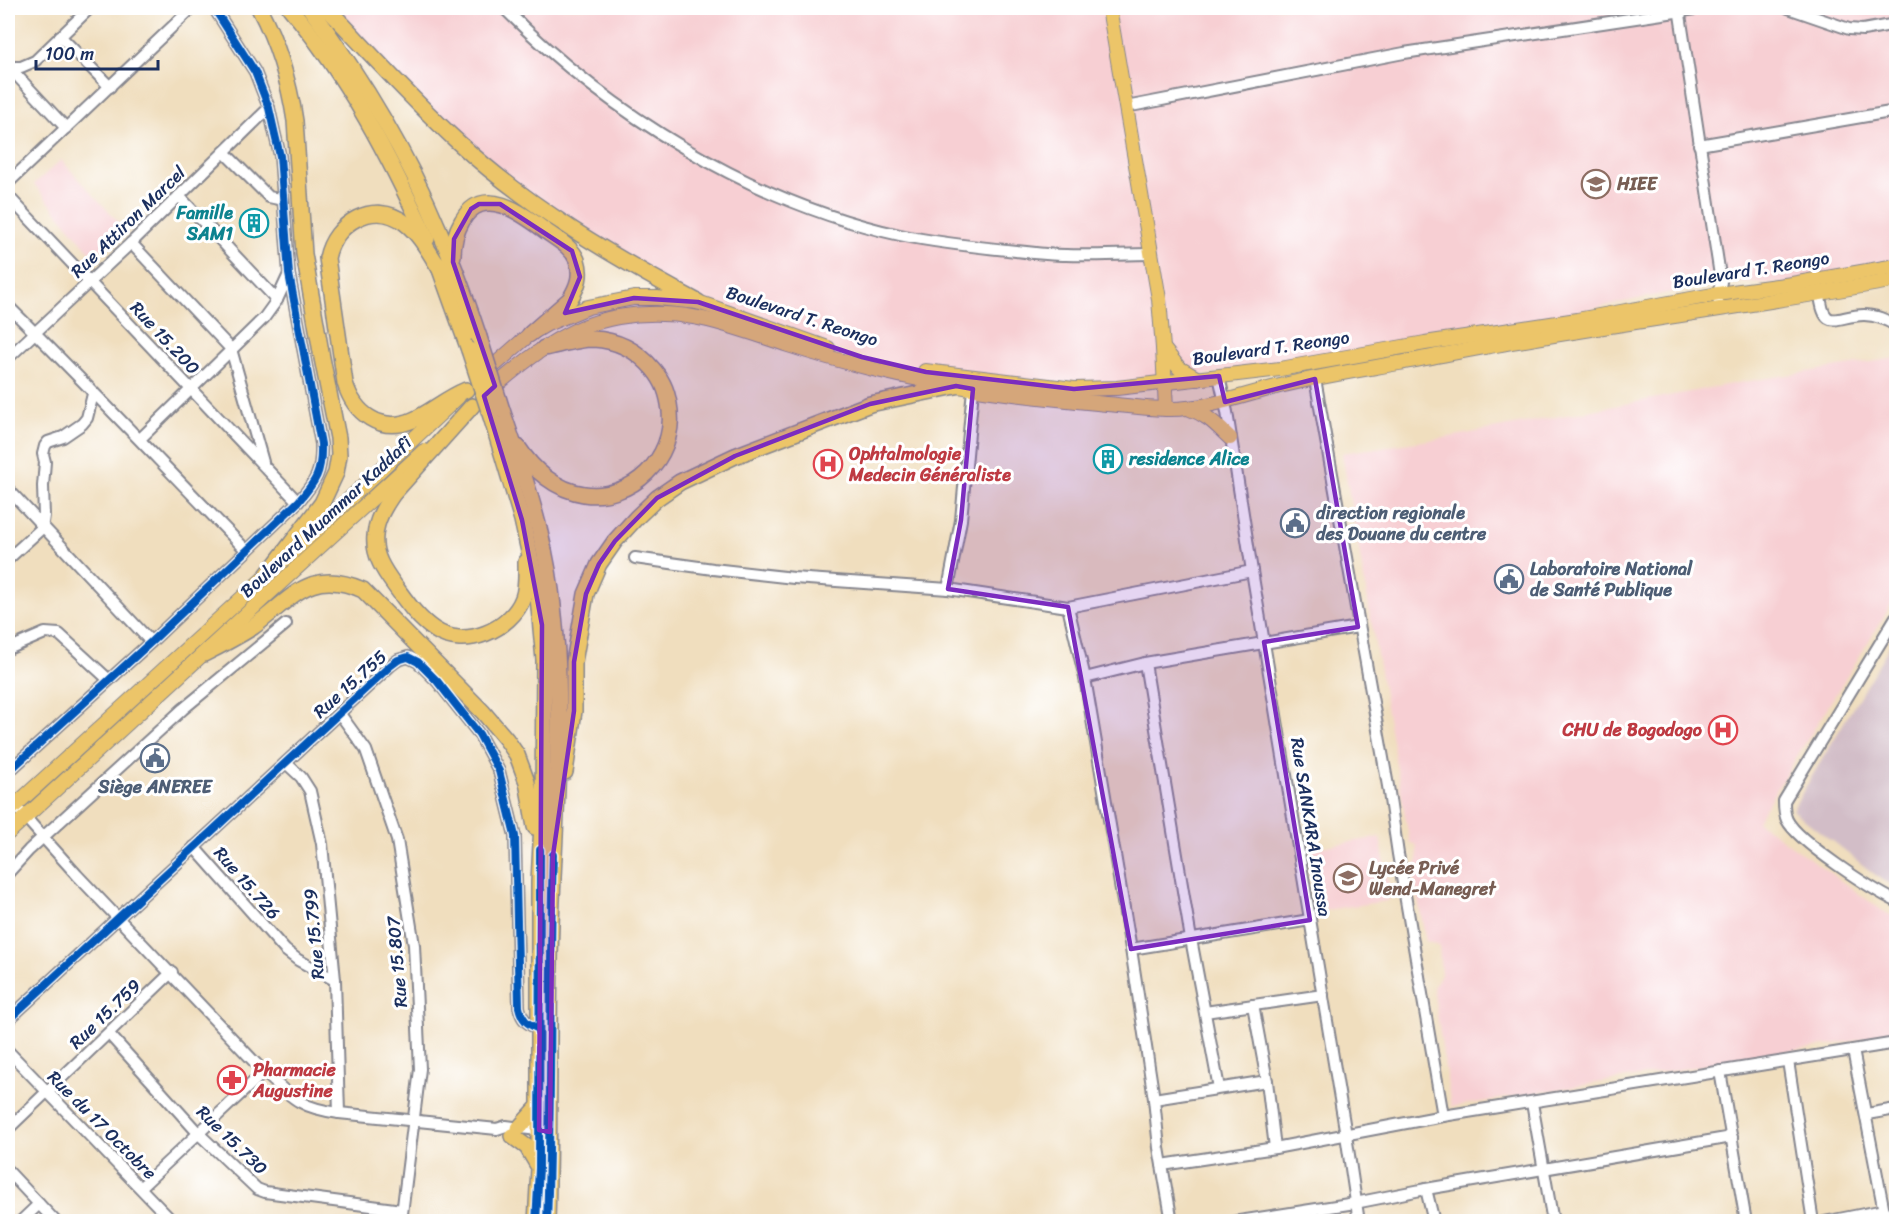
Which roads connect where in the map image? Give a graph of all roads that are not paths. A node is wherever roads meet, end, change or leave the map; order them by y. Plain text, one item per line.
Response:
1 (90, 8) edge
2 (192, 8) edge
3 (214, 8) edge
4 (259, 8) edge
5 (290, 8) edge
6 (310, 8) edge
7 (327, 8) edge
8 (504, 8) edge
9 (1109, 8) edge
10 (1702, 8) edge
11 (1788, 8) edge
12 (1679, 10) edge
13 (1896, 24) edge
14 (60, 36) junction
15 (8, 66) edge
16 (110, 87) junction
17 (1126, 106) junction
18 (268, 108) junction
19 (1896, 111) edge
20 (66, 128) junction
21 (1699, 145) junction
22 (224, 152) junction
23 (8, 183) edge
24 (8, 196) edge
25 (179, 196) junction
26 (283, 200) junction
27 (131, 243) junction
28 (1152, 254) junction
29 (1896, 266) edge
30 (447, 267) junction
31 (289, 274) junction
32 (1896, 280) edge
33 (89, 282) junction
34 (1723, 289) junction
35 (1820, 294) junction
36 (657, 298) joint
37 (277, 300) junction
38 (698, 302) junction
39 (8, 306) edge
40 (1725, 309) junction
41 (710, 319) joint
42 (1896, 326) edge
43 (35, 332) junction
44 (530, 334) junction
45 (544, 348) junction
46 (1163, 348) junction
47 (231, 350) junction
48 (8, 358) edge
49 (1219, 376) junction
50 (1314, 379) junction
51 (1198, 380) junction
52 (1164, 383) junction
53 (956, 386) junction
54 (190, 388) junction
55 (973, 389) junction
56 (465, 390) junction
57 (93, 394) junction
58 (1225, 402) junction
59 (472, 406) junction
60 (1188, 408) junction
61 (1166, 409) junction
62 (497, 415) junction
63 (512, 438) junction
64 (1230, 438) junction
65 (140, 439) junction
66 (263, 463) junction
67 (8, 489) edge
68 (298, 502) junction
69 (522, 520) junction
70 (42, 528) junction
71 (247, 551) junction
72 (635, 558) dead end
73 (8, 559) edge
74 (1252, 571) junction
75 (267, 575) junction
76 (948, 589) junction
77 (1068, 607) junction
78 (1896, 617) edge
79 (286, 624) dead end
80 (1358, 627) junction
81 (151, 642) junction
82 (1264, 642) junction
83 (8, 649) edge
84 (204, 654) junction
85 (1145, 663) junction
86 (1085, 678) junction
87 (109, 680) junction
88 (340, 714) junction
89 (286, 763) junction
90 (8, 772) edge
91 (10, 805) edge
92 (25, 816) junction
93 (8, 833) edge
94 (44, 837) junction
95 (194, 847) junction
96 (546, 853) junction
97 (8, 873) edge
98 (1896, 902) edge
99 (118, 916) junction
100 (1310, 920) junction
101 (1191, 939) junction
102 (1131, 949) junction
103 (172, 972) junction
104 (335, 980) junction
105 (1323, 995) junction
106 (1253, 1005) junction
107 (1205, 1012) junction
108 (8, 1020) edge
109 (539, 1029) junction
110 (109, 1034) junction
111 (1896, 1043) edge
112 (1854, 1050) junction
113 (8, 1051) edge
114 (1788, 1061) junction
115 (1720, 1071) junction
116 (264, 1072) junction
117 (1267, 1081) junction
118 (1219, 1088) junction
119 (46, 1091) junction
120 (1154, 1099) junction
121 (1532, 1103) junction
122 (539, 1106) junction
123 (1896, 1110) edge
124 (339, 1113) junction
125 (1867, 1114) junction
126 (1443, 1116) junction
127 (413, 1121) junction
128 (8, 1129) edge
129 (515, 1132) junction
130 (200, 1134) junction
131 (544, 1136) junction
132 (1346, 1136) junction
133 (1732, 1137) junction
134 (1275, 1148) junction
135 (1162, 1165) junction
136 (539, 1168) junction
137 (1545, 1168) junction
138 (8, 1171) edge
139 (141, 1187) junction
140 (1426, 1189) junction
141 (1355, 1203) junction
142 (39, 1204) junction
143 (401, 1216) edge
144 (1885, 1216) edge
145 (20, 1221) edge
146 (56, 1221) edge
147 (173, 1221) edge
148 (536, 1221) edge
149 (547, 1221) edge
150 (1172, 1221) edge
151 (1238, 1221) edge
152 (1359, 1221) edge
153 (1434, 1221) edge
154 (1553, 1221) edge
155 (1746, 1221) edge
156 (1812, 1221) edge
157 (1824, 1221) edge

1 - 14 street
2 - 16 street
3 - 18 street
4 - 75 highway
5 - 30 highway
6 - 30 highway
7 - 38 highway
8 - 28 street
9 - 17 main road
10 - 12 street
11 - 13 street
12 - 17 street
12 - 21 street
14 - 15 street
14 - 16 street
15 - 20 street
16 - 20 street
17 - 28 main road
18 - 22 street, Rue Attiron Marcel
18 - 26 street
19 - 21 street
20 - 23 street
21 - 34 street
22 - 25 street, Rue Attiron Marcel
22 - 26 street
24 - 33 street, Rue 15.200
25 - 27 street, Rue Attiron Marcel
25 - 37 street
26 - 31 street
27 - 33 street, Rue Attiron Marcel
27 - 47 street
28 - 46 main road
29 - 34 main road, Boulevard T. Reongo
30 - 44 highway
30 - 56 highway
30 - 62 highway, bridge
30 - 62 highway, bridge
31 - 37 street
31 - 68 street
32 - 35 main road, Boulevard T. Reongo
33 - 43 street, Rue Attiron Marcel
33 - 54 street, Rue 15.200
34 - 40 street
34 - 49 main road, Boulevard T. Reongo
35 - 40 main road, Boulevard T. Reongo
35 - 42 street
36 - 38 main road, Boulevard T. Reongo
36 - 44 main road, Boulevard Muammar Kaddafi
37 - 47 street
38 - 52 main road, Boulevard T. Reongo
39 - 43 street
40 - 50 main road, Boulevard T. Reongo
41 - 45 main road, Boulevard Muammar Kaddafi
41 - 53 main road, Boulevard T. Reongo
43 - 48 street, Rue Attiron Marcel
43 - 57 street
44 - 56 main road, Boulevard Muammar Kaddafi
45 - 59 main road, Boulevard Muammar Kaddafi
45 - 63 highway
46 - 51 main road
46 - 52 main road
47 - 54 street
47 - 66 street
49 - 51 main road, Boulevard T. Reongo
49 - 58 street, Rue SANKARA Inoussa
50 - 58 main road, Boulevard T. Reongo
50 - 80 street
51 - 52 main road, Boulevard T. Reongo
52 - 61 main road
53 - 55 main road, Boulevard T. Reongo
53 - 96 highway
54 - 65 street
54 - 66 street, Rue 15.200
55 - 61 main road, Boulevard T. Reongo
55 - 76 street
56 - 75 main road, Boulevard Muammar Kaddafi
57 - 65 street
57 - 70 street
58 - 60 main road, Boulevard T. Reongo
58 - 64 street, Rue SANKARA Inoussa
59 - 69 highway
59 - 84 main road, Boulevard Muammar Kaddafi
60 - 61 main road, Boulevard T. Reongo
60 - 64 main road
62 - 63 highway
62 - 69 highway
63 - 96 highway
64 - 74 street, Rue SANKARA Inoussa
65 - 71 street
66 - 68 street, Rue 15.200
67 - 70 street
68 - 71 street
69 - 96 highway
70 - 73 street
70 - 81 street
71 - 81 street
72 - 76 street
74 - 77 street
74 - 82 street, Rue SANKARA Inoussa
75 - 91 main road, Boulevard Muammar Kaddafi
76 - 77 street
77 - 86 street
78 - 98 street
79 - 94 street
80 - 82 street
80 - 126 street
81 - 87 street
82 - 85 street
82 - 100 street, Rue SANKARA Inoussa
83 - 87 street
84 - 92 main road, Boulevard Muammar Kaddafi
84 - 96 highway
85 - 86 street
85 - 101 street
86 - 102 street
87 - 90 street
88 - 89 street, Rue 15.755
88 - 109 street, Rue 15.755
88 - 127 street, Rue 15.807
89 - 95 street, Rue 15.755
89 - 104 street, Rue 15.799
91 - 92 street
92 - 93 main road, Boulevard Muammar Kaddafi
92 - 94 street
94 - 97 street
94 - 99 street
95 - 99 street, Rue 15.755
95 - 104 street, Rue 15.726
96 - 109 highway
96 - 131 highway
99 - 103 street
99 - 108 street, Rue 15.755
100 - 101 street
100 - 105 street, Rue SANKARA Inoussa
101 - 102 street
101 - 107 street
102 - 120 street
103 - 110 street, Rue 15.759
103 - 116 street
104 - 124 street, Rue 15.799
105 - 106 street
105 - 132 street, Rue SANKARA Inoussa
106 - 107 street
106 - 117 street
107 - 118 street
109 - 122 highway
110 - 119 street, Rue 15.759
110 - 130 street, Rue 15.730
111 - 112 street
112 - 114 street
112 - 125 street
113 - 119 street, Rue du 17 Octobre
114 - 115 street
114 - 156 street
115 - 121 street
115 - 133 street
116 - 124 street
116 - 130 street
117 - 118 street
117 - 134 street
118 - 120 street
119 - 128 street, Rue 15.759
119 - 139 street, Rue du 17 Octobre
120 - 135 street
121 - 126 street
121 - 137 street
122 - 129 highway
122 - 131 highway
123 - 125 street
124 - 127 street
125 - 144 street
126 - 132 street
127 - 129 street
127 - 143 street, Rue 15.807
129 - 131 street
129 - 136 highway
130 - 139 street
130 - 143 street, Rue 15.730
131 - 136 highway
131 - 149 highway
132 - 134 street
132 - 141 street, Rue SANKARA Inoussa
133 - 137 street
133 - 155 street
134 - 135 street
135 - 150 street
136 - 148 highway
137 - 140 street
137 - 154 street
138 - 142 street
139 - 147 street, Rue du 17 Octobre
140 - 141 street
140 - 153 street
141 - 151 street
141 - 152 street, Rue SANKARA Inoussa
142 - 145 street
142 - 146 street
144 - 157 street

